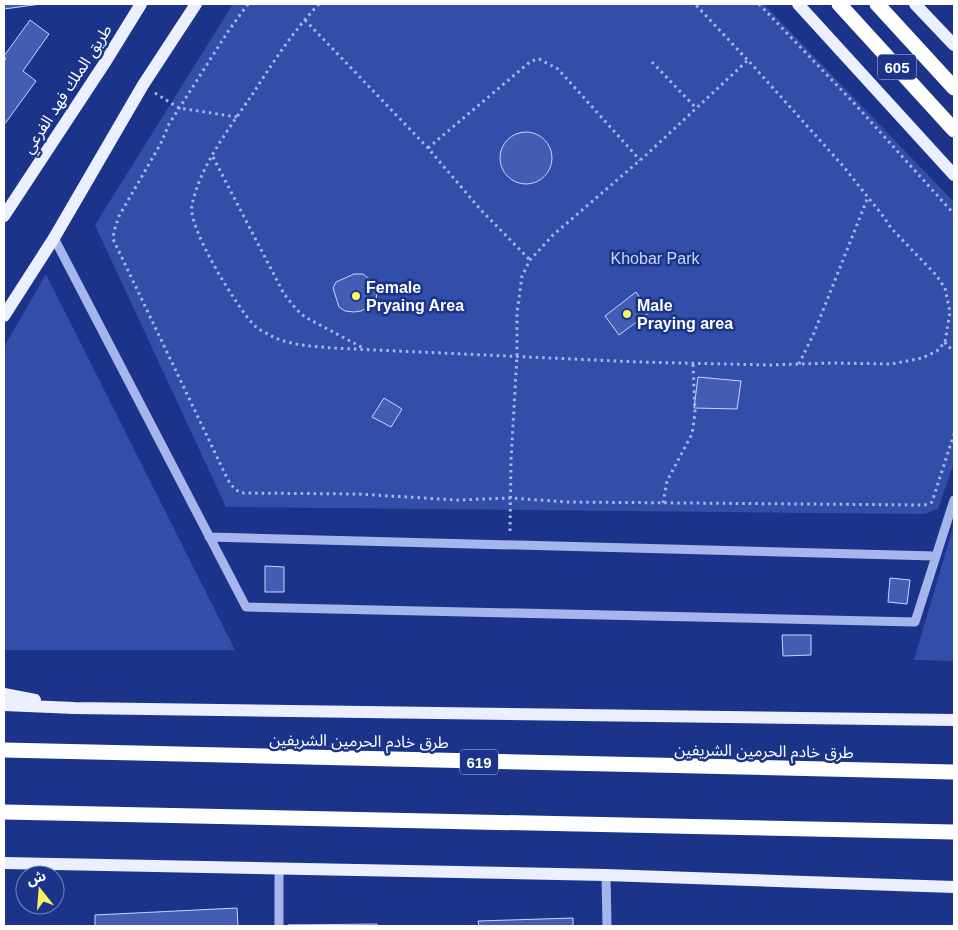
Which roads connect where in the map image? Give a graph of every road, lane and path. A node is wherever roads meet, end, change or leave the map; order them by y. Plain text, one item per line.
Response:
1 (141, 4) edge
2 (196, 4) edge
3 (248, 4) edge
4 (319, 4) edge
5 (695, 4) edge
6 (759, 4) edge
7 (798, 4) edge
8 (839, 4) edge
9 (878, 4) edge
10 (914, 4) edge
11 (305, 20) junction
12 (954, 45) edge
13 (748, 60) junction
14 (652, 62) dead end
15 (954, 88) edge
16 (179, 108) junction
17 (696, 108) junction
18 (237, 117) junction
19 (954, 130) edge
20 (428, 148) junction
21 (213, 156) junction
22 (640, 160) junction
23 (954, 175) edge
24 (868, 197) junction
25 (954, 214) edge
26 (4, 216) edge
27 (54, 238) junction
28 (530, 260) junction
29 (4, 316) edge
30 (945, 342) junction
31 (366, 349) junction
32 (954, 350) edge
33 (517, 356) junction
34 (694, 363) junction
35 (799, 364) junction
36 (954, 434) edge
37 (510, 498) junction
38 (954, 500) edge
39 (663, 503) junction
40 (209, 537) junction
41 (509, 545) junction
42 (936, 556) junction
43 (4, 694) edge
44 (4, 705) edge
45 (74, 708) junction
46 (954, 720) edge
47 (4, 750) edge
48 (954, 772) edge
49 (4, 812) edge
50 (954, 832) edge
51 (4, 863) edge
52 (280, 868) junction
53 (606, 875) junction
54 (954, 887) edge
55 (279, 926) edge
56 (607, 926) edge

1 - 26 main road, طريق الملك فهد الفرعي
2 - 27 main road
3 - 16 path
4 - 11 path
5 - 13 path
6 - 25 path
7 - 23 main road
8 - 19 highway, 605
9 - 15 highway, 605
10 - 12 main road
11 - 18 path
11 - 20 path
13 - 17 path
13 - 24 path
14 - 17 path
16 - 18 path
16 - 37 path
17 - 22 path
18 - 21 path
20 - 22 path
20 - 28 path
21 - 31 path
21 - 31 path
22 - 28 path
24 - 30 path
24 - 35 path
27 - 29 main road
27 - 40 street
28 - 33 path
30 - 32 path
30 - 35 path
31 - 33 path
33 - 34 path
33 - 37 path
34 - 35 path
34 - 39 path
36 - 39 path
37 - 39 path
37 - 41 path
38 - 42 street
40 - 41 street
40 - 42 street
41 - 42 street
43 - 45 main road
44 - 45 main road
45 - 46 main road
47 - 48 highway, طرق خادم الحرمين الشريفين / 619
49 - 50 highway
51 - 52 main road
52 - 53 main road
52 - 55 street
53 - 54 main road
53 - 56 street

